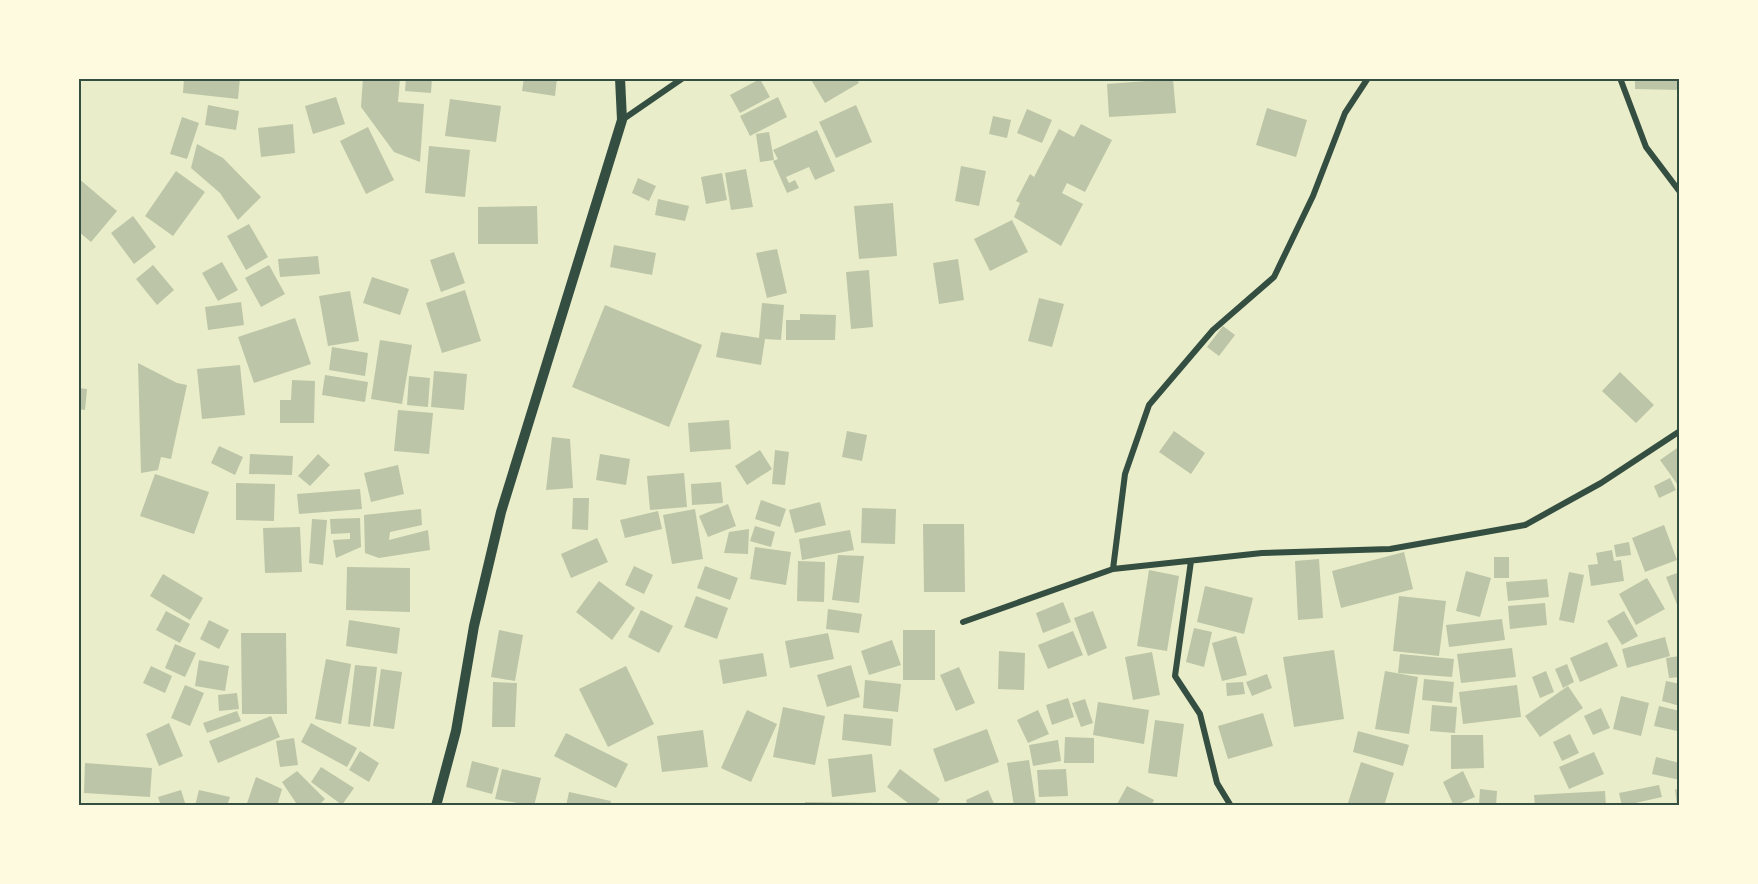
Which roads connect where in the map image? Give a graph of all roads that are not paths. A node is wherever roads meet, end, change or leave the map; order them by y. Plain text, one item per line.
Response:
1 (620, 78) edge
2 (683, 78) edge
3 (1368, 78) edge
4 (1620, 78) edge
5 (622, 120) junction
6 (1680, 192) edge
7 (1680, 431) edge
8 (1191, 561) junction
9 (1113, 569) junction
10 (963, 622) dead end
11 (436, 806) edge
12 (1231, 806) edge

1 - 5 street
2 - 5 street
3 - 9 street
4 - 6 street
5 - 11 street
7 - 8 street
8 - 9 street
8 - 12 street
9 - 10 street

